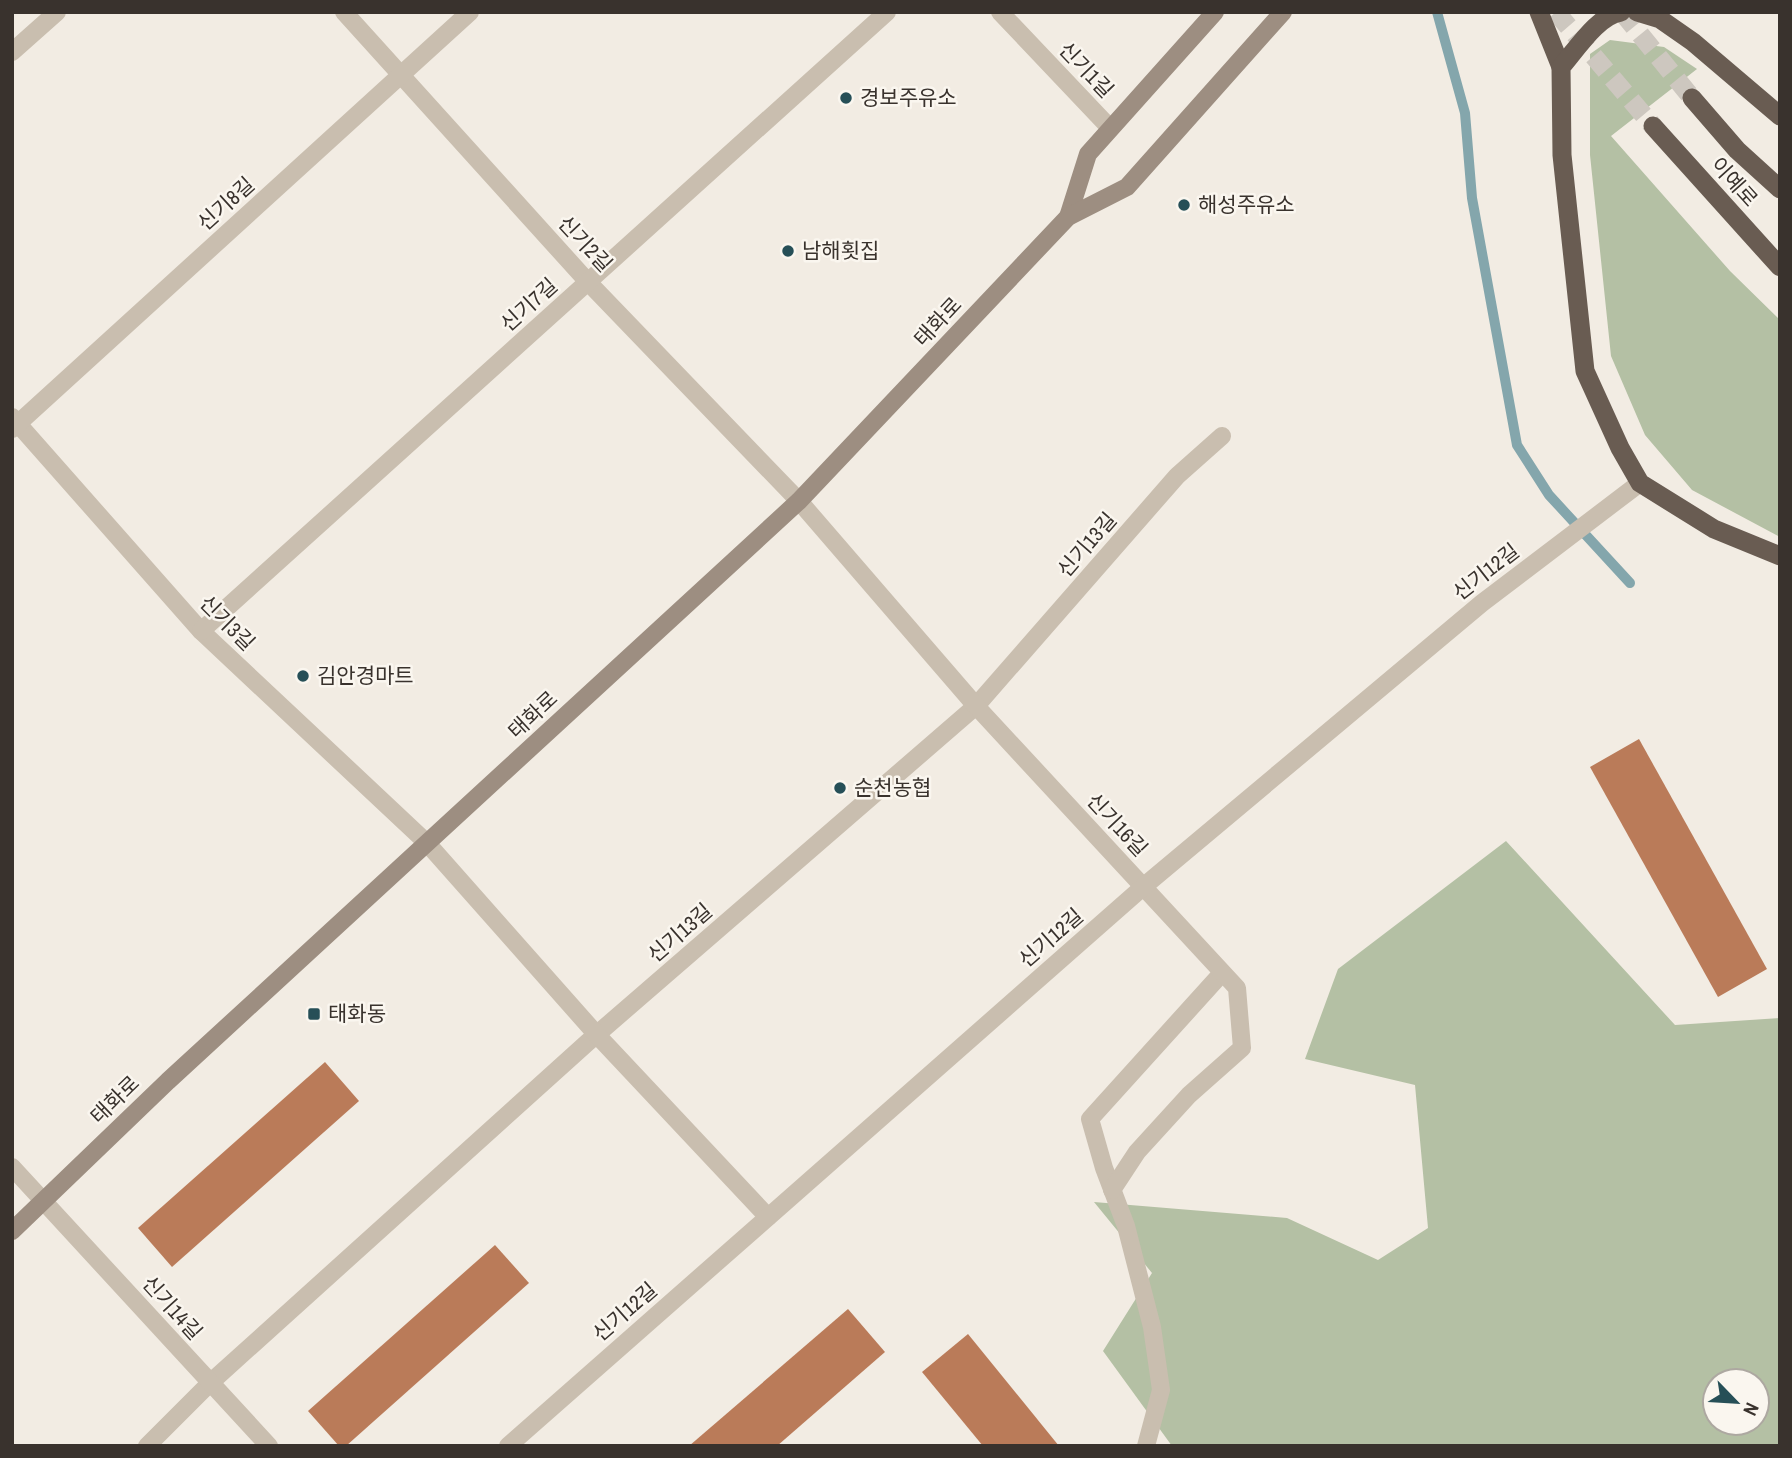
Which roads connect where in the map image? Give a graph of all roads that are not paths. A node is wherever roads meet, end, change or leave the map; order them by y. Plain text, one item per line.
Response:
1 (57, 12) edge
2 (344, 12) edge
3 (470, 12) edge
4 (887, 12) edge
5 (1000, 12) edge
6 (1215, 12) edge
7 (1283, 12) edge
8 (1539, 12) edge
9 (1621, 12) edge
10 (1637, 12) edge
11 (1658, 16) edge
12 (12, 52) edge
13 (1561, 67) junction
14 (402, 76) junction
15 (1692, 98) tunnel mouth
16 (1780, 116) edge
17 (1653, 127) tunnel mouth
18 (1110, 128) junction
19 (1780, 190) edge
20 (1069, 217) junction
21 (1780, 267) edge
22 (588, 282) junction
23 (14, 423) edge
24 (1222, 436) dead end
25 (1640, 483) junction
26 (799, 501) junction
27 (1780, 556) edge
28 (201, 631) junction
29 (976, 706) junction
30 (427, 843) junction
31 (1143, 887) junction
32 (1223, 973) junction
33 (597, 1035) junction
34 (12, 1167) edge
35 (1112, 1189) junction
36 (44, 1200) junction
37 (768, 1217) junction
38 (12, 1231) edge
39 (210, 1383) junction
40 (147, 1446) edge
41 (268, 1446) edge
42 (508, 1446) edge
43 (1146, 1446) edge

1 - 12 street
2 - 14 street, 신기2길
3 - 14 street, 신기8길
4 - 22 street, 신기7길
5 - 18 street, 신기1길
6 - 18 main road, 태화로
7 - 20 main road, 태화로
8 - 13 highway
9 - 13 highway
10 - 11 highway
11 - 16 highway
13 - 25 highway
14 - 22 street, 신기2길
14 - 23 street, 신기8길
15 - 19 highway, 이예로
17 - 21 highway, 이예로
18 - 20 main road, 태화로
20 - 26 main road, 태화로
22 - 26 street, 신기2길
22 - 28 street, 신기7길
23 - 28 street, 신기3길
24 - 29 street, 신기13길
25 - 27 highway
25 - 31 street, 신기12길
26 - 29 street, 신기16길
26 - 30 main road, 태화로
28 - 30 street, 신기3길
29 - 31 street, 신기16길
29 - 33 street, 신기13길
30 - 33 street, 신기3길
30 - 36 main road, 태화로
31 - 32 street, 신기16길
31 - 37 street, 신기12길
32 - 35 street
32 - 35 street, 신기16길
33 - 37 street, 신기3길
33 - 39 street, 신기13길
34 - 36 street, 신기14길
35 - 43 street
36 - 38 main road, 태화로
36 - 39 street, 신기14길
37 - 42 street, 신기12길
39 - 40 street, 신기13길
39 - 41 street, 신기14길

